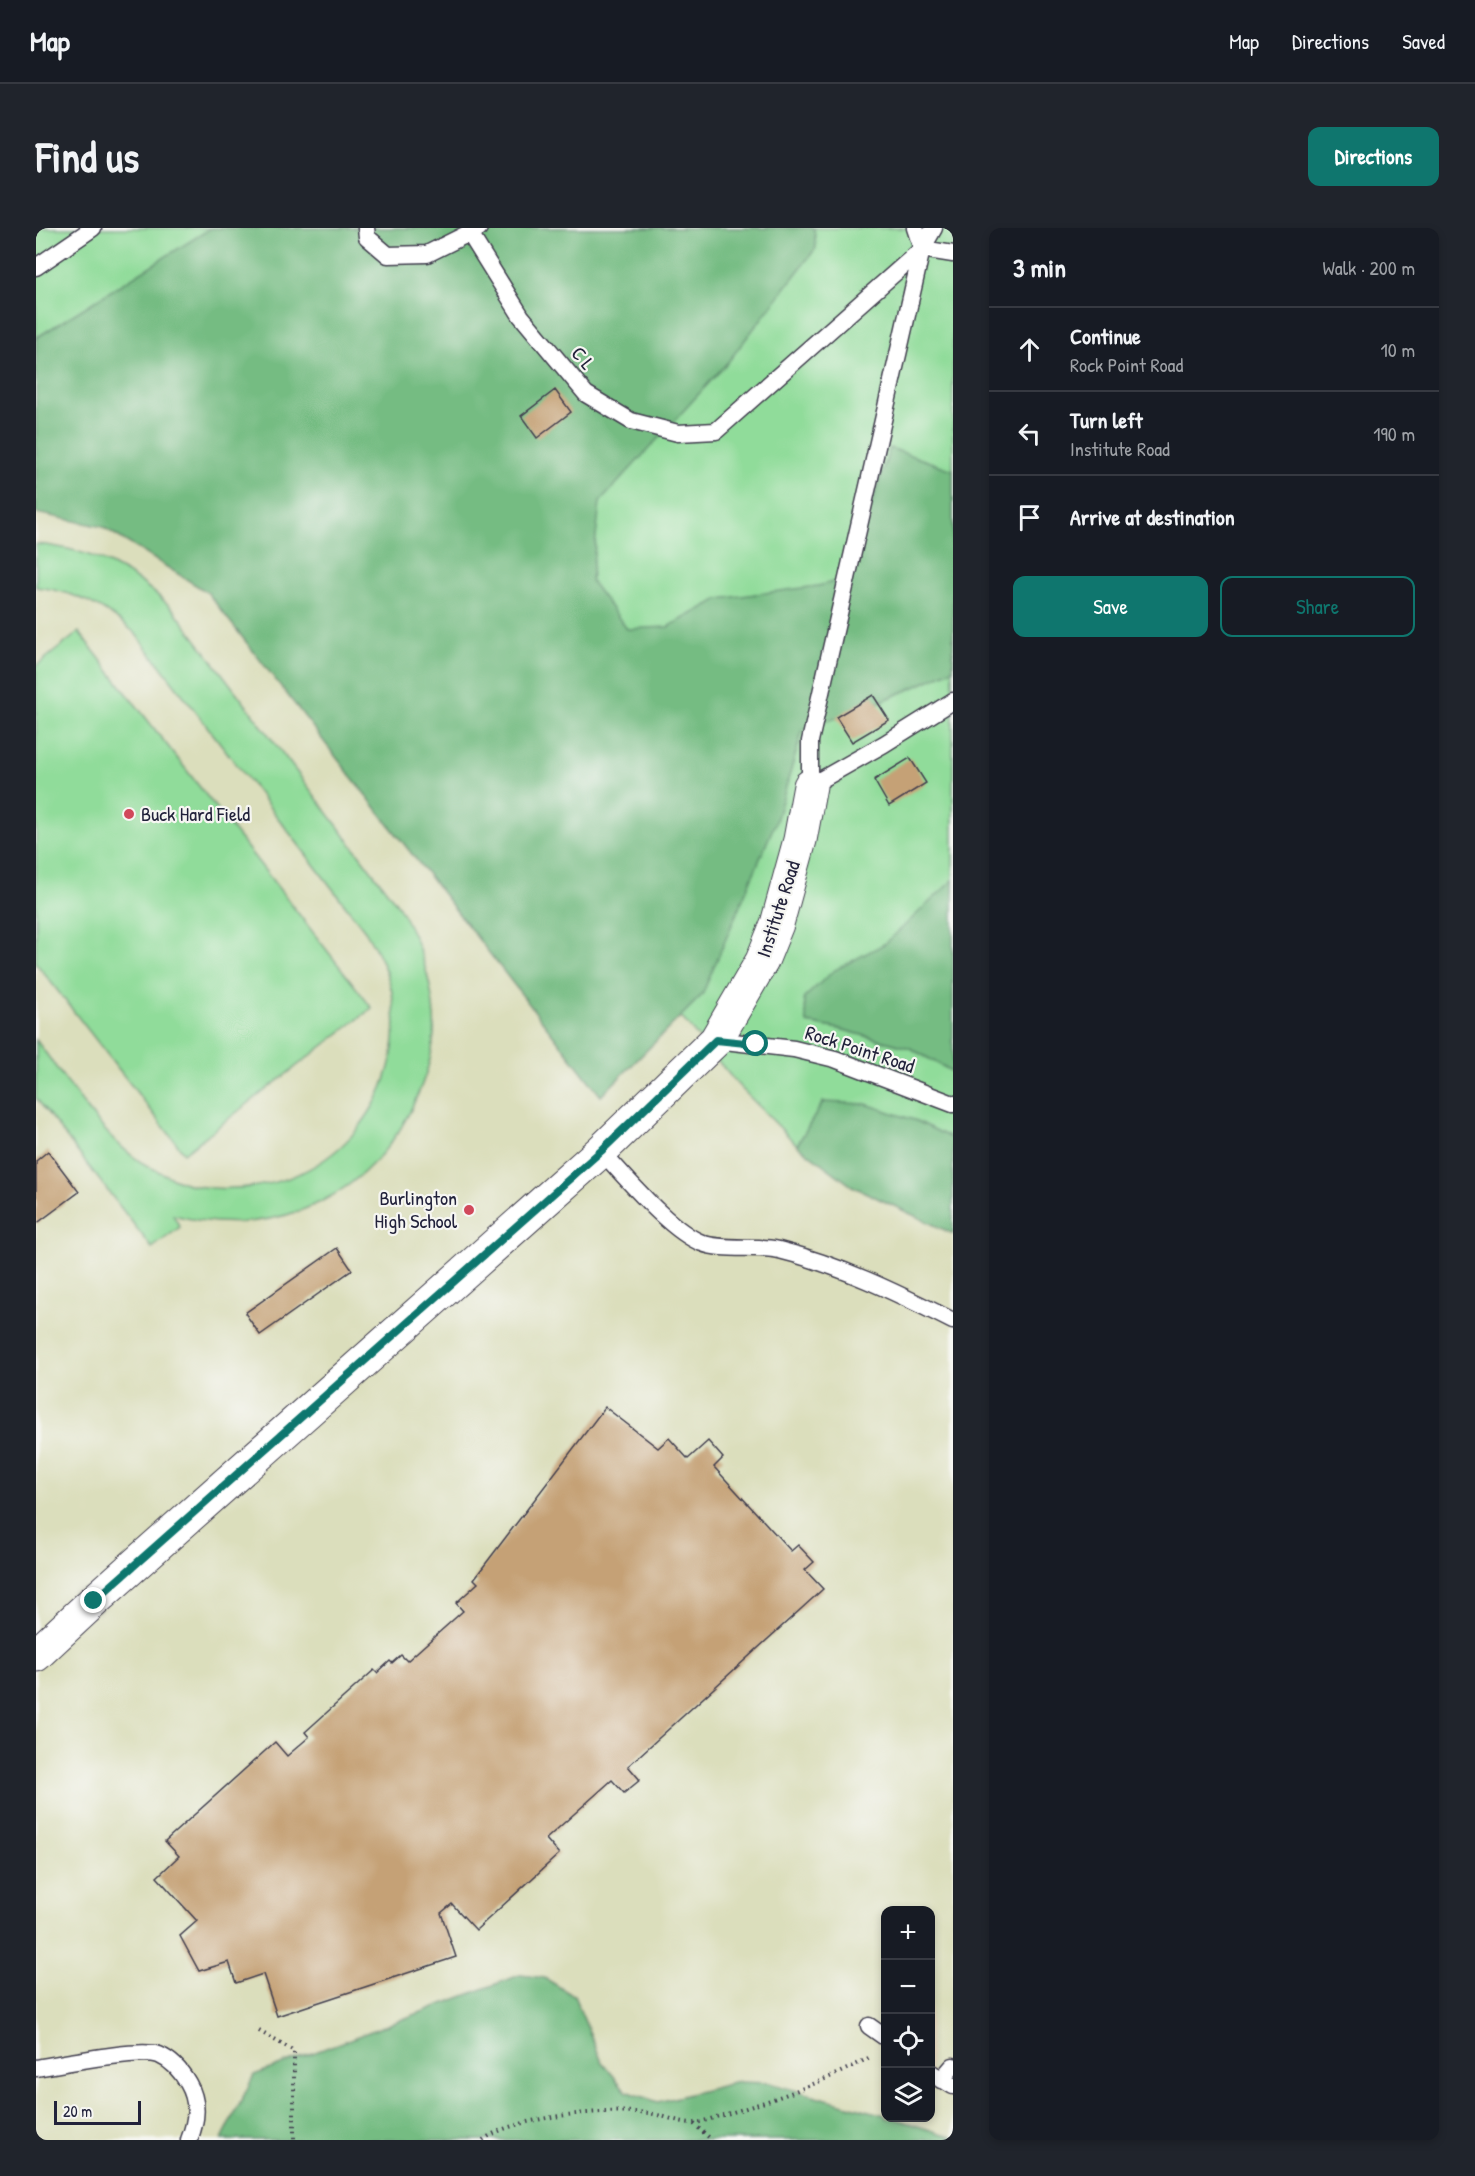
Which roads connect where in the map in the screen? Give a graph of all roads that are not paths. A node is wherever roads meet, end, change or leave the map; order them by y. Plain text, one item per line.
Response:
1 (93, 228) edge
2 (366, 228) edge
3 (915, 228) edge
4 (934, 228) edge
5 (474, 231) edge
6 (922, 249) junction
7 (953, 255) edge
8 (36, 267) edge
9 (953, 701) edge
10 (810, 786) junction
11 (716, 1040) junction
12 (953, 1104) edge
13 (601, 1151) junction
14 (953, 1320) edge
15 (36, 1655) edge
16 (869, 2026) dead end
17 (881, 2046) edge
18 (953, 2066) edge
19 (36, 2068) edge
20 (942, 2079) edge
21 (189, 2140) edge

1 - 8 lane
2 - 5 lane, C L
3 - 6 lane
4 - 6 lane
5 - 6 lane, C L
6 - 7 lane
6 - 10 lane
9 - 10 lane
10 - 11 street, Institute Road
11 - 12 lane, Rock Point Road
11 - 13 street, Institute Road
13 - 14 lane
13 - 15 street, Institute Road
16 - 17 lane
18 - 20 lane
19 - 21 lane

